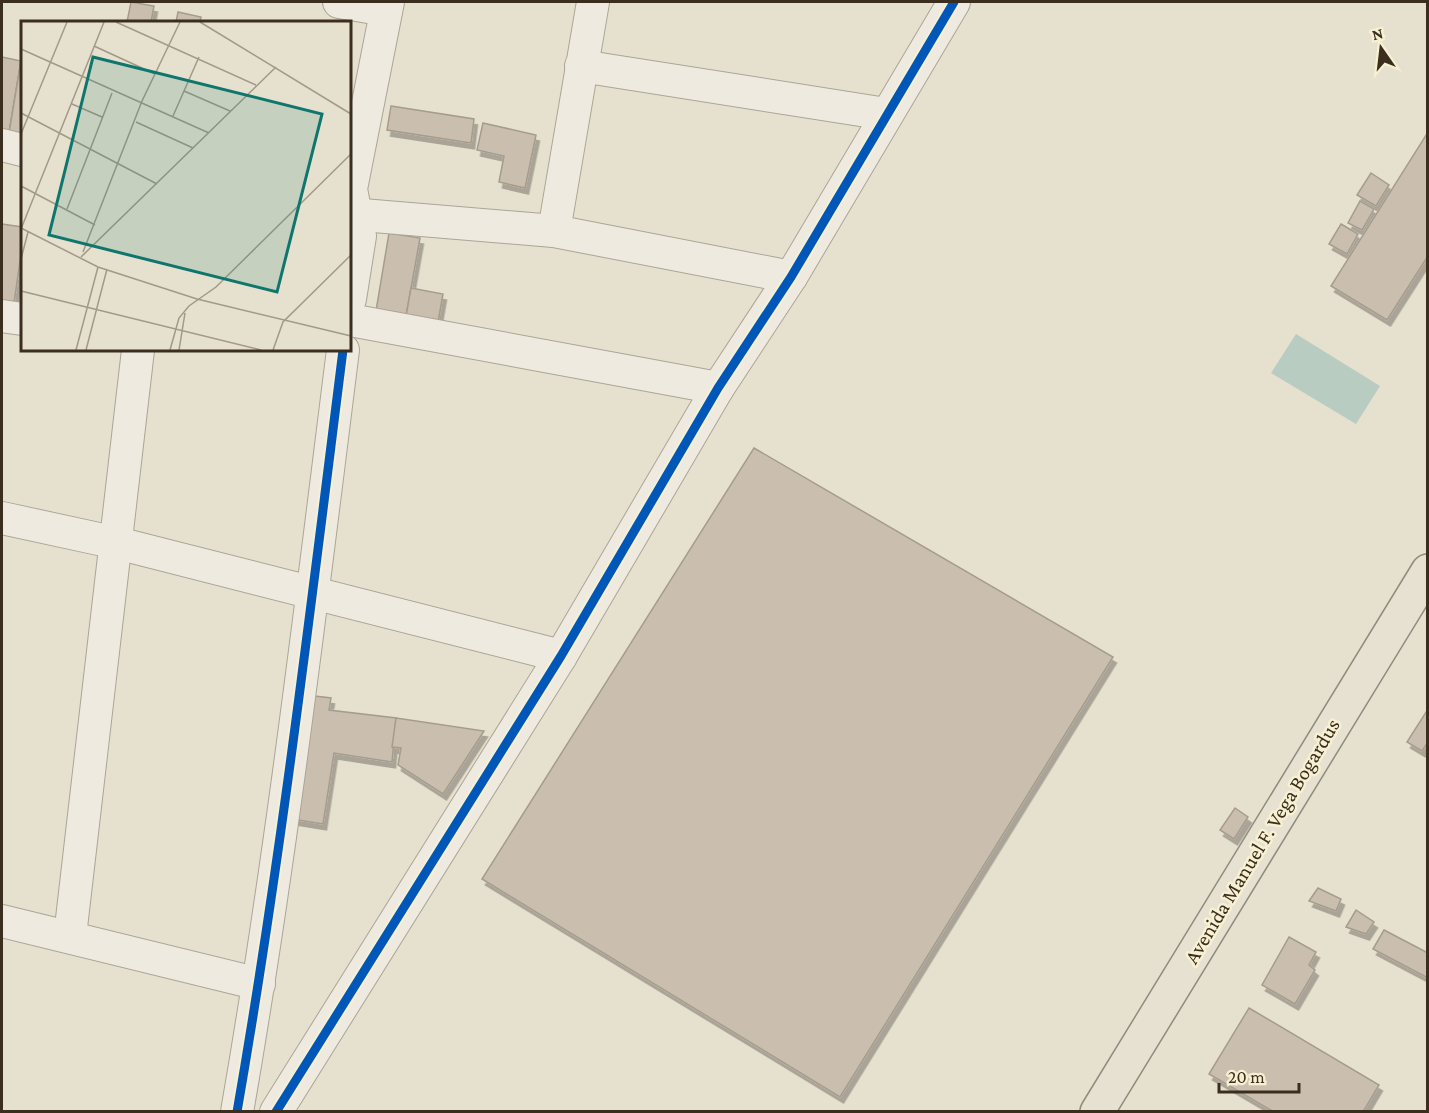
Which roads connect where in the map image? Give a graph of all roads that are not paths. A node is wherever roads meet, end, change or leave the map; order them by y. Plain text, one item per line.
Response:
1 (339, 2) edge
2 (593, 2) edge
3 (954, 2) edge
4 (387, 6) edge
5 (581, 66) junction
6 (886, 114) junction
7 (2, 145) edge
8 (21, 150) edge
9 (352, 214) edge
10 (554, 231) junction
11 (791, 276) junction
12 (351, 293) edge
13 (2, 316) edge
14 (21, 320) edge
15 (351, 320) edge
16 (138, 351) edge
17 (343, 351) edge
18 (718, 388) junction
19 (2, 518) edge
20 (117, 543) junction
21 (1428, 571) edge
22 (313, 593) junction
23 (561, 656) junction
24 (2, 921) edge
25 (70, 936) junction
26 (259, 984) junction
27 (237, 1112) edge
28 (276, 1112) edge
29 (1097, 1112) edge

1 - 4 street
2 - 5 street
3 - 6 street
4 - 9 street
5 - 6 street
5 - 10 street
6 - 11 street
7 - 8 street
9 - 10 street
9 - 12 street
10 - 11 street
11 - 18 street
13 - 14 street
15 - 18 street
16 - 20 street
17 - 22 street
18 - 23 street
19 - 20 street
20 - 22 street
20 - 25 street
21 - 29 main road, Avenida Manuel F. Vega Bogardus
22 - 23 street
22 - 26 street
23 - 28 street
24 - 25 street
25 - 26 street
26 - 27 street

